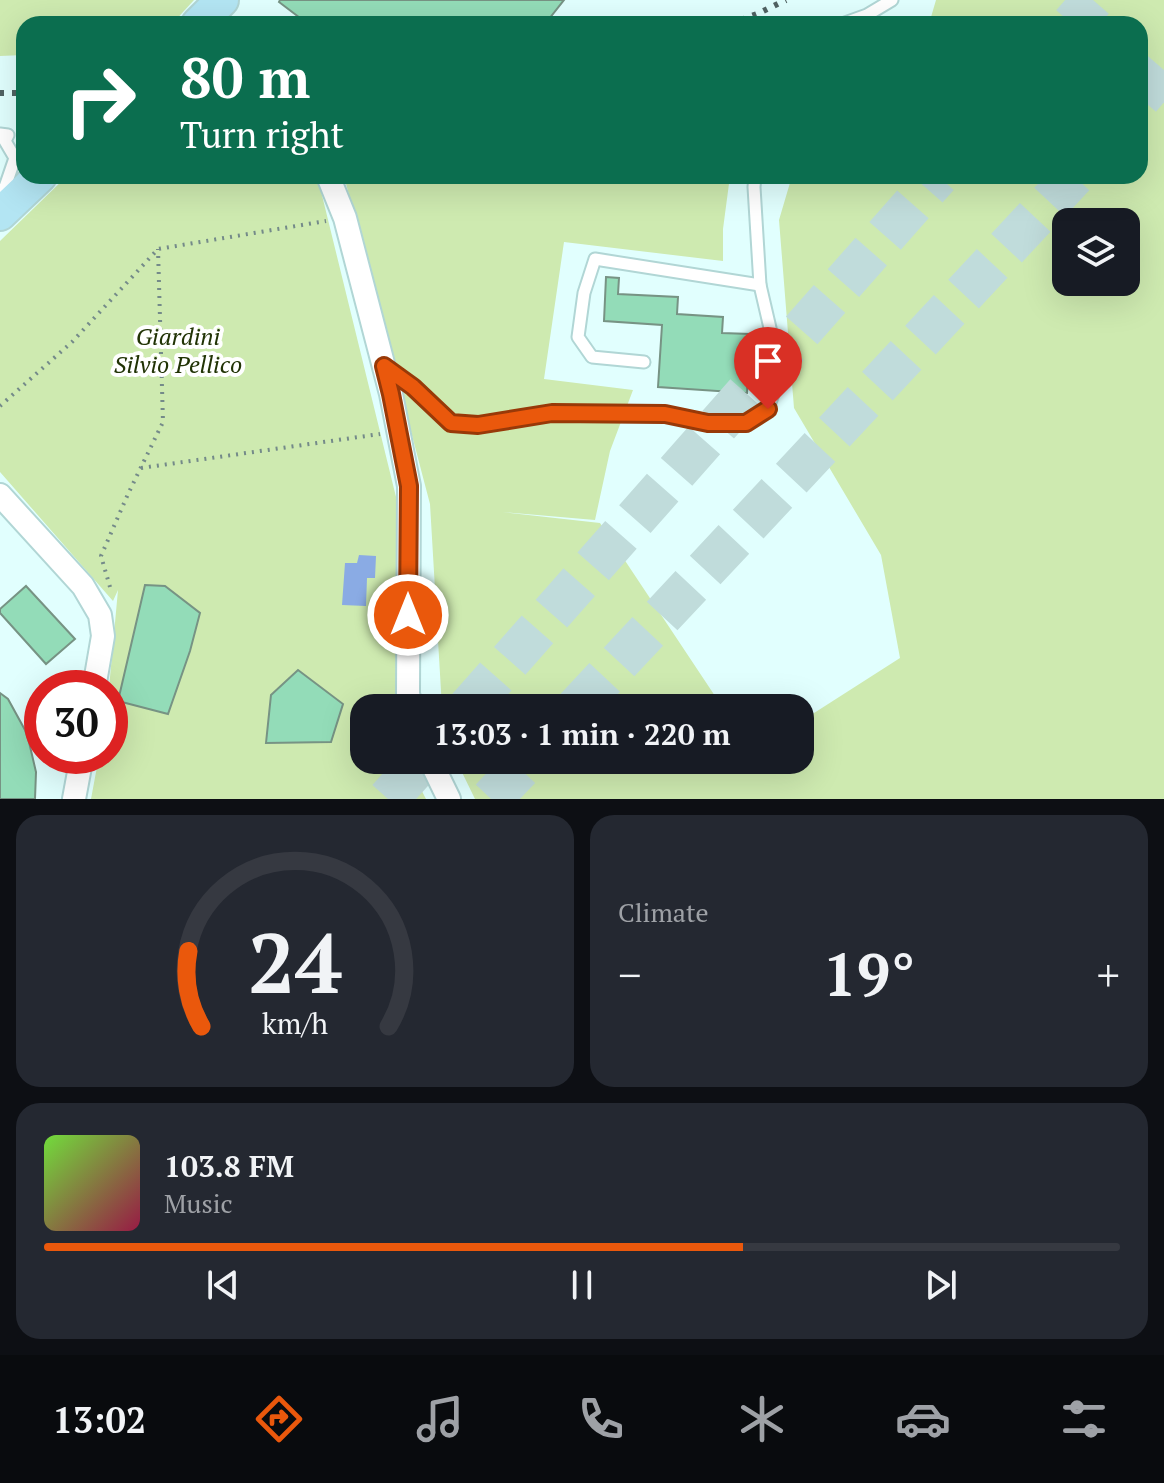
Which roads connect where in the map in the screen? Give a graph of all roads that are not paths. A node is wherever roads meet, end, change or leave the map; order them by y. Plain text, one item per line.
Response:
1 (222, 0) edge
2 (892, 0) edge
3 (206, 16) edge
4 (864, 16) edge
5 (0, 134) edge
6 (32, 184) edge
7 (331, 184) edge
8 (754, 184) edge
9 (0, 191) edge
10 (0, 214) edge
11 (760, 285) junction
12 (644, 362) dead end
13 (384, 366) junction
14 (0, 495) edge
15 (97, 670) edge
16 (408, 694) edge
17 (79, 774) edge
18 (437, 774) edge
19 (74, 799) edge
20 (449, 799) edge

1 - 3 main road
2 - 4 lane
5 - 9 lane
6 - 10 main road
7 - 13 street
8 - 11 lane
11 - 12 lane
11 - 13 lane
13 - 16 street
14 - 15 street
17 - 19 street
18 - 20 street

